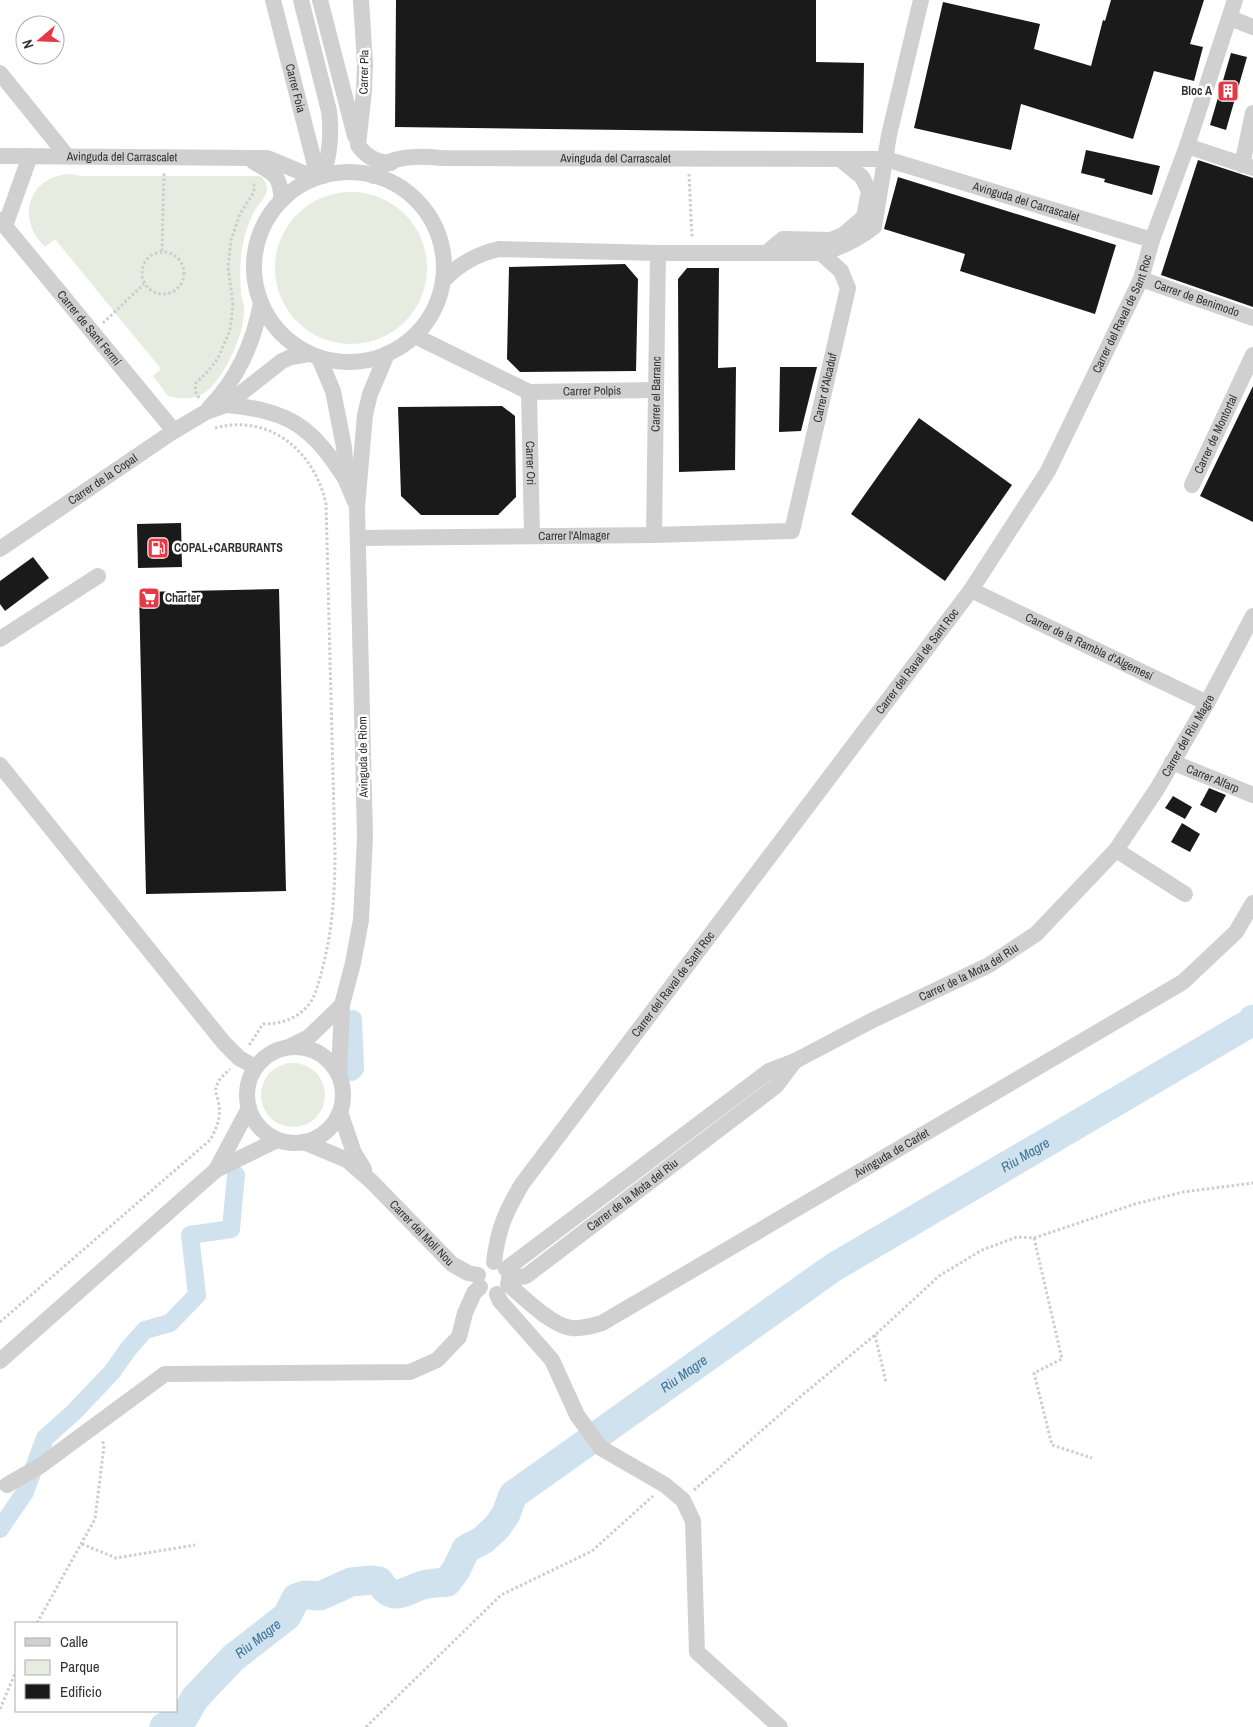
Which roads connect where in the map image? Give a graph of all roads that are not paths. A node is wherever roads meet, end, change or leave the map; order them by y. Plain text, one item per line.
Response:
1 (273, 0) edge
2 (301, 0) edge
3 (320, 0) edge
4 (361, 0) edge
5 (921, 0) edge
6 (1235, 0) edge
7 (1230, 18) junction
8 (1253, 26) edge
9 (0, 73) edge
10 (1253, 113) edge
11 (358, 145) junction
12 (1187, 146) junction
13 (0, 156) edge
14 (30, 156) junction
15 (67, 156) junction
16 (246, 157) junction
17 (840, 159) junction
18 (886, 159) junction
19 (390, 163) junction
20 (1248, 166) edge
21 (373, 175) junction
22 (318, 177) junction
23 (282, 200) junction
24 (2, 223) edge
25 (1152, 240) junction
26 (658, 253) junction
27 (766, 253) junction
28 (821, 253) junction
29 (1141, 279) junction
30 (443, 281) junction
31 (261, 303) junction
32 (1253, 318) edge
33 (414, 336) junction
34 (387, 354) junction
35 (1253, 354) edge
36 (314, 356) junction
37 (656, 390) junction
38 (529, 392) junction
39 (226, 405) junction
40 (206, 412) junction
41 (174, 430) junction
42 (347, 483) junction
43 (1192, 485) dead end
44 (357, 507) junction
45 (792, 531) joint
46 (654, 535) junction
47 (532, 536) junction
48 (358, 538) junction
49 (0, 549) edge
50 (98, 576) dead end
51 (971, 590) junction
52 (1253, 616) edge
53 (0, 639) edge
54 (1207, 703) junction
55 (1172, 762) junction
56 (0, 765) edge
57 (1253, 795) edge
58 (1116, 850) junction
59 (1185, 894) dead end
60 (1253, 904) edge
61 (342, 1005) junction
62 (290, 1047) junction
63 (255, 1067) junction
64 (339, 1075) junction
65 (249, 1108) junction
66 (340, 1112) junction
67 (277, 1140) junction
68 (304, 1142) junction
69 (216, 1170) junction
70 (372, 1181) junction
71 (503, 1278) junction
72 (479, 1281) junction
73 (0, 1360) edge
74 (14, 1481) dead end
75 (780, 1727) edge

1 - 22 street, Carrer Foia
2 - 22 street
3 - 11 street
4 - 11 street, Carrer Pla
5 - 18 street
6 - 7 street, Carrer del Raval de Sant Roc
7 - 8 street
7 - 12 street, Carrer del Raval de Sant Roc
9 - 15 street
10 - 20 street
11 - 19 street
11 - 21 street
12 - 20 street
12 - 25 street, Carrer del Raval de Sant Roc
13 - 14 street, Avinguda del Carrascalet
14 - 15 street, Avinguda del Carrascalet
14 - 24 street, Carrer de Sant Fermí
15 - 16 street, Avinguda del Carrascalet
16 - 22 street, Avinguda del Carrascalet
16 - 23 street
17 - 18 street, Avinguda del Carrascalet
17 - 19 street, Avinguda del Carrascalet
17 - 27 street
18 - 25 street, Avinguda del Carrascalet
18 - 28 street
19 - 21 street, Avinguda del Carrascalet
21 - 22 street
21 - 30 street
22 - 23 street
23 - 31 street
24 - 41 street, Carrer de Sant Fermí
25 - 29 street, Carrer del Raval de Sant Roc
26 - 27 street
26 - 30 street
26 - 37 street, Carrer el Barranc
27 - 28 street
28 - 45 street, Carrer d'Alcaduf
29 - 32 street, Carrer de Benimodo
29 - 51 street, Carrer del Raval de Sant Roc
30 - 33 street
31 - 36 street
31 - 40 street, Carrer de la Copal
33 - 34 street
33 - 38 street
34 - 36 street
34 - 44 street, Avinguda de Riom
35 - 43 street, Carrer de Montortal
36 - 39 street, Carrer de la Copal
36 - 42 street, Avinguda de Riom
37 - 38 street, Carrer Polpis
37 - 46 street, Carrer el Barranc
38 - 47 street, Carrer Ori
39 - 40 street, Carrer de la Copal
39 - 42 street, Carrer de la Copal
40 - 41 street, Carrer de la Copal
41 - 49 street, Carrer de la Copal
42 - 44 street, Avinguda de Riom
44 - 48 street, Avinguda de Riom
45 - 46 street, Carrer l'Almager
46 - 47 street, Carrer l'Almager
47 - 48 street, Carrer l'Almager
48 - 61 street, Avinguda de Riom
50 - 53 street
51 - 54 street, Carrer de la Rambla d'Algemesí
51 - 71 street, Carrer del Raval de Sant Roc
52 - 54 street, Carrer del Riu Magre
54 - 55 street, Carrer del Riu Magre
55 - 57 street, Carrer Alfarp
55 - 58 street, Carrer del Riu Magre
56 - 63 street
58 - 59 street
58 - 71 street, Carrer de la Mota del Riu
60 - 71 street, Avinguda de Carlet
61 - 62 street
61 - 64 street, Avinguda de Riom
62 - 63 street
62 - 64 street
63 - 65 street
64 - 66 street
65 - 67 street
65 - 69 street
66 - 68 street
66 - 70 street, Carrer del Molí Nou
67 - 68 street
67 - 69 street
68 - 70 street, Carrer del Molí Nou
69 - 73 street
70 - 72 street, Carrer del Molí Nou
71 - 72 street, Carrer del Molí Nou
71 - 72 street, Carrer de la Mota del Riu
71 - 75 street
72 - 74 street, Carrer de la Mota del Riu

